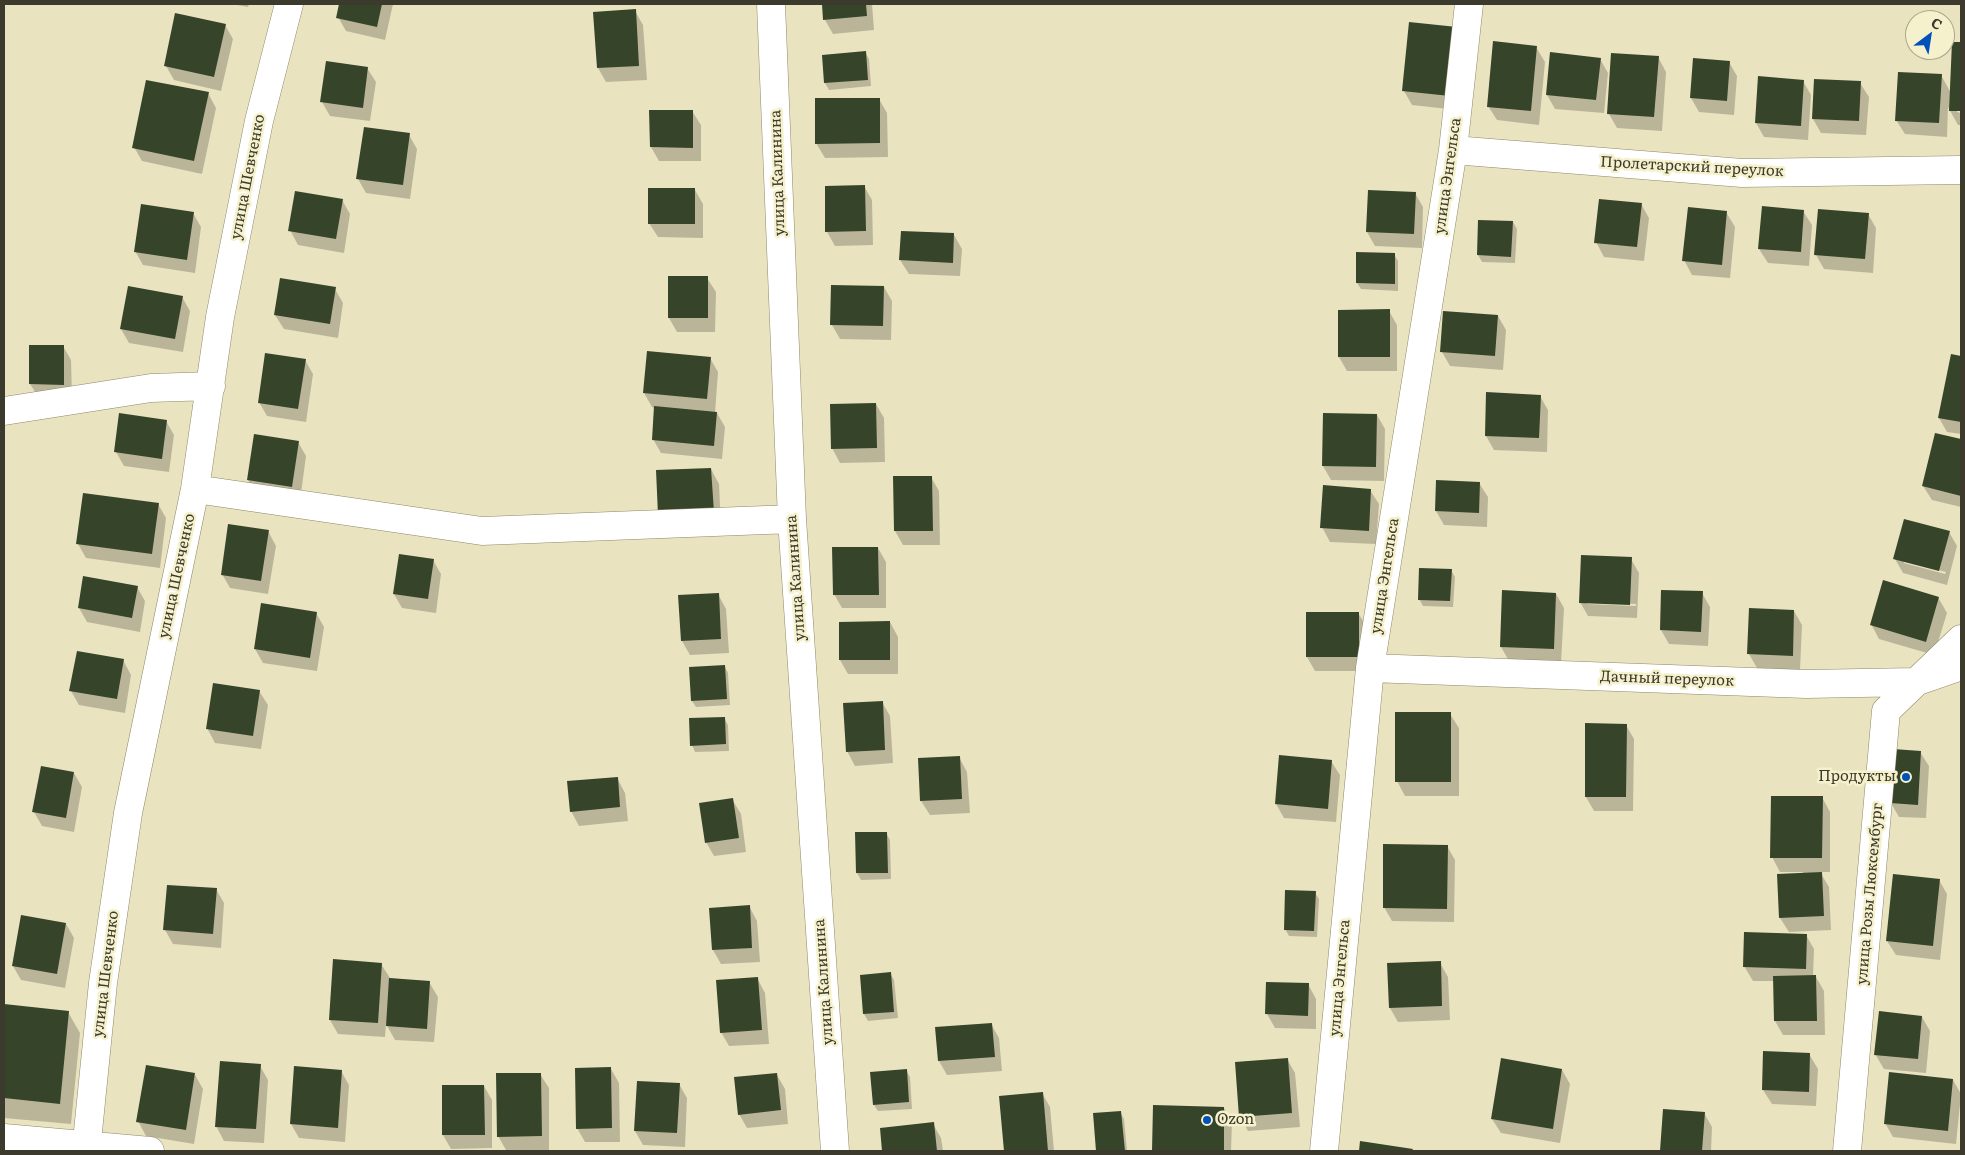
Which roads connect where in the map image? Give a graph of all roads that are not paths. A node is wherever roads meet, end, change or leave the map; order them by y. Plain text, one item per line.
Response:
1 (289, 4) edge
2 (771, 4) edge
3 (1469, 4) edge
4 (1453, 150) junction
5 (1961, 170) edge
6 (210, 386) junction
7 (4, 411) edge
8 (195, 489) junction
9 (792, 519) junction
10 (1961, 639) edge
11 (1961, 666) edge
12 (1370, 668) junction
13 (1915, 682) junction
14 (4, 1138) edge
15 (87, 1148) edge
16 (150, 1151) edge
17 (835, 1151) edge
18 (1324, 1151) edge
19 (1847, 1151) edge

1 - 6 street, улица Шевченко
2 - 9 street, улица Калинина
3 - 4 street, улица Энгельса
4 - 5 street, Пролетарский переулок
4 - 12 street, улица Энгельса
6 - 7 street
6 - 8 street, улица Шевченко
8 - 9 street
8 - 15 street, улица Шевченко
9 - 17 street, улица Калинина
10 - 13 street, улица Розы Люксембург
11 - 13 street, Дачный переулок
12 - 13 street, Дачный переулок
12 - 18 street, улица Энгельса
13 - 19 street, улица Розы Люксембург
14 - 15 street
15 - 16 street

